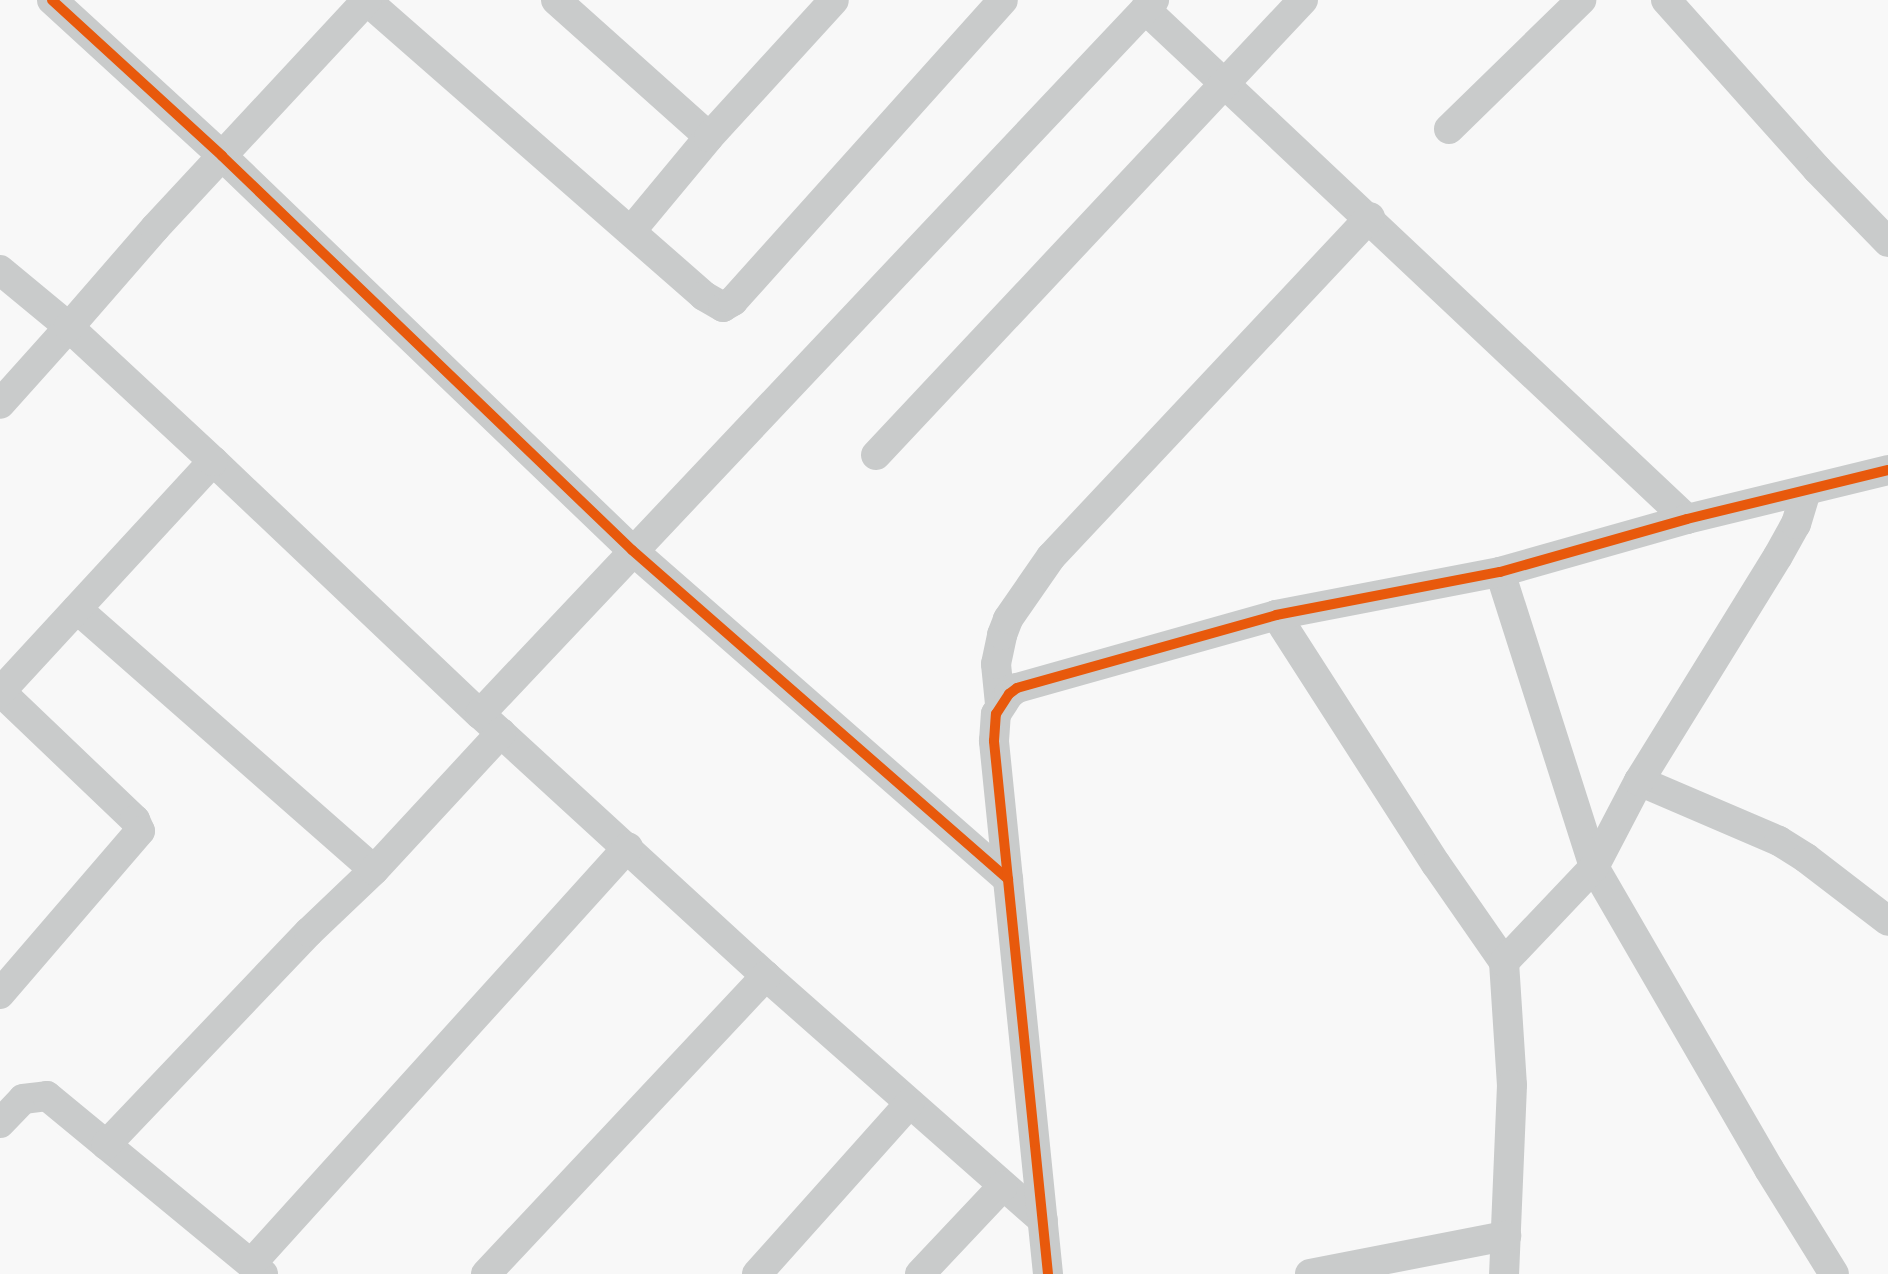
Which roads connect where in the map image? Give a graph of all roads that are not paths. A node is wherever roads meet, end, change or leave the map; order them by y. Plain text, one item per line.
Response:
1 (52, 0) edge
2 (367, 0) edge
3 (556, 0) edge
4 (834, 0) edge
5 (1003, 0) edge
6 (1303, 0) edge
7 (1581, 0) edge
8 (1666, 0) edge
9 (1149, 4) edge
10 (1226, 83) junction
11 (1449, 129) dead end
12 (709, 137) junction
13 (222, 156) junction
14 (1370, 217) junction
15 (631, 231) junction
16 (1888, 242) edge
17 (0, 270) edge
18 (69, 327) junction
19 (0, 404) edge
20 (876, 455) dead end
21 (213, 461) junction
22 (1888, 470) edge
23 (1806, 491) junction
24 (1687, 519) junction
25 (632, 550) junction
26 (1500, 572) junction
27 (77, 609) junction
28 (1276, 615) junction
29 (0, 691) edge
30 (1000, 704) junction
31 (491, 723) junction
32 (1639, 781) junction
33 (628, 847) junction
34 (1594, 867) junction
35 (374, 870) junction
36 (1009, 879) junction
37 (1888, 921) edge
38 (1504, 962) junction
39 (766, 976) junction
40 (0, 994) edge
41 (910, 1103) junction
42 (0, 1124) edge
43 (106, 1145) junction
44 (1003, 1186) junction
45 (1043, 1220) junction
46 (1506, 1236) junction
47 (257, 1269) edge
48 (486, 1274) edge
49 (757, 1274) edge
50 (920, 1274) edge
51 (1048, 1274) edge
52 (1310, 1274) edge
53 (1504, 1274) edge
54 (1834, 1274) edge

1 - 13 street
2 - 13 street
2 - 15 street
3 - 12 street
4 - 12 street
5 - 15 street
6 - 10 street
7 - 11 street
8 - 16 street
9 - 10 street
9 - 25 street
10 - 14 street
10 - 20 street
12 - 15 street
13 - 18 street
13 - 25 street
14 - 24 street
14 - 30 street
17 - 18 street
18 - 19 street
18 - 21 street
21 - 27 street
21 - 31 street
22 - 23 street
23 - 24 street
23 - 32 street
24 - 26 street
25 - 31 street
25 - 36 street
26 - 28 street
26 - 34 street
27 - 29 street
27 - 35 street
28 - 30 street
28 - 38 street
29 - 40 street
30 - 36 street
31 - 33 street
31 - 35 street
32 - 34 street
32 - 37 street
33 - 39 street
33 - 47 street
34 - 38 street
34 - 54 street
35 - 43 street
36 - 45 street
38 - 46 street
39 - 41 street
39 - 48 street
41 - 44 street
41 - 49 street
42 - 43 street
43 - 47 street
44 - 45 street
44 - 50 street
45 - 51 street
46 - 52 street
46 - 53 street

